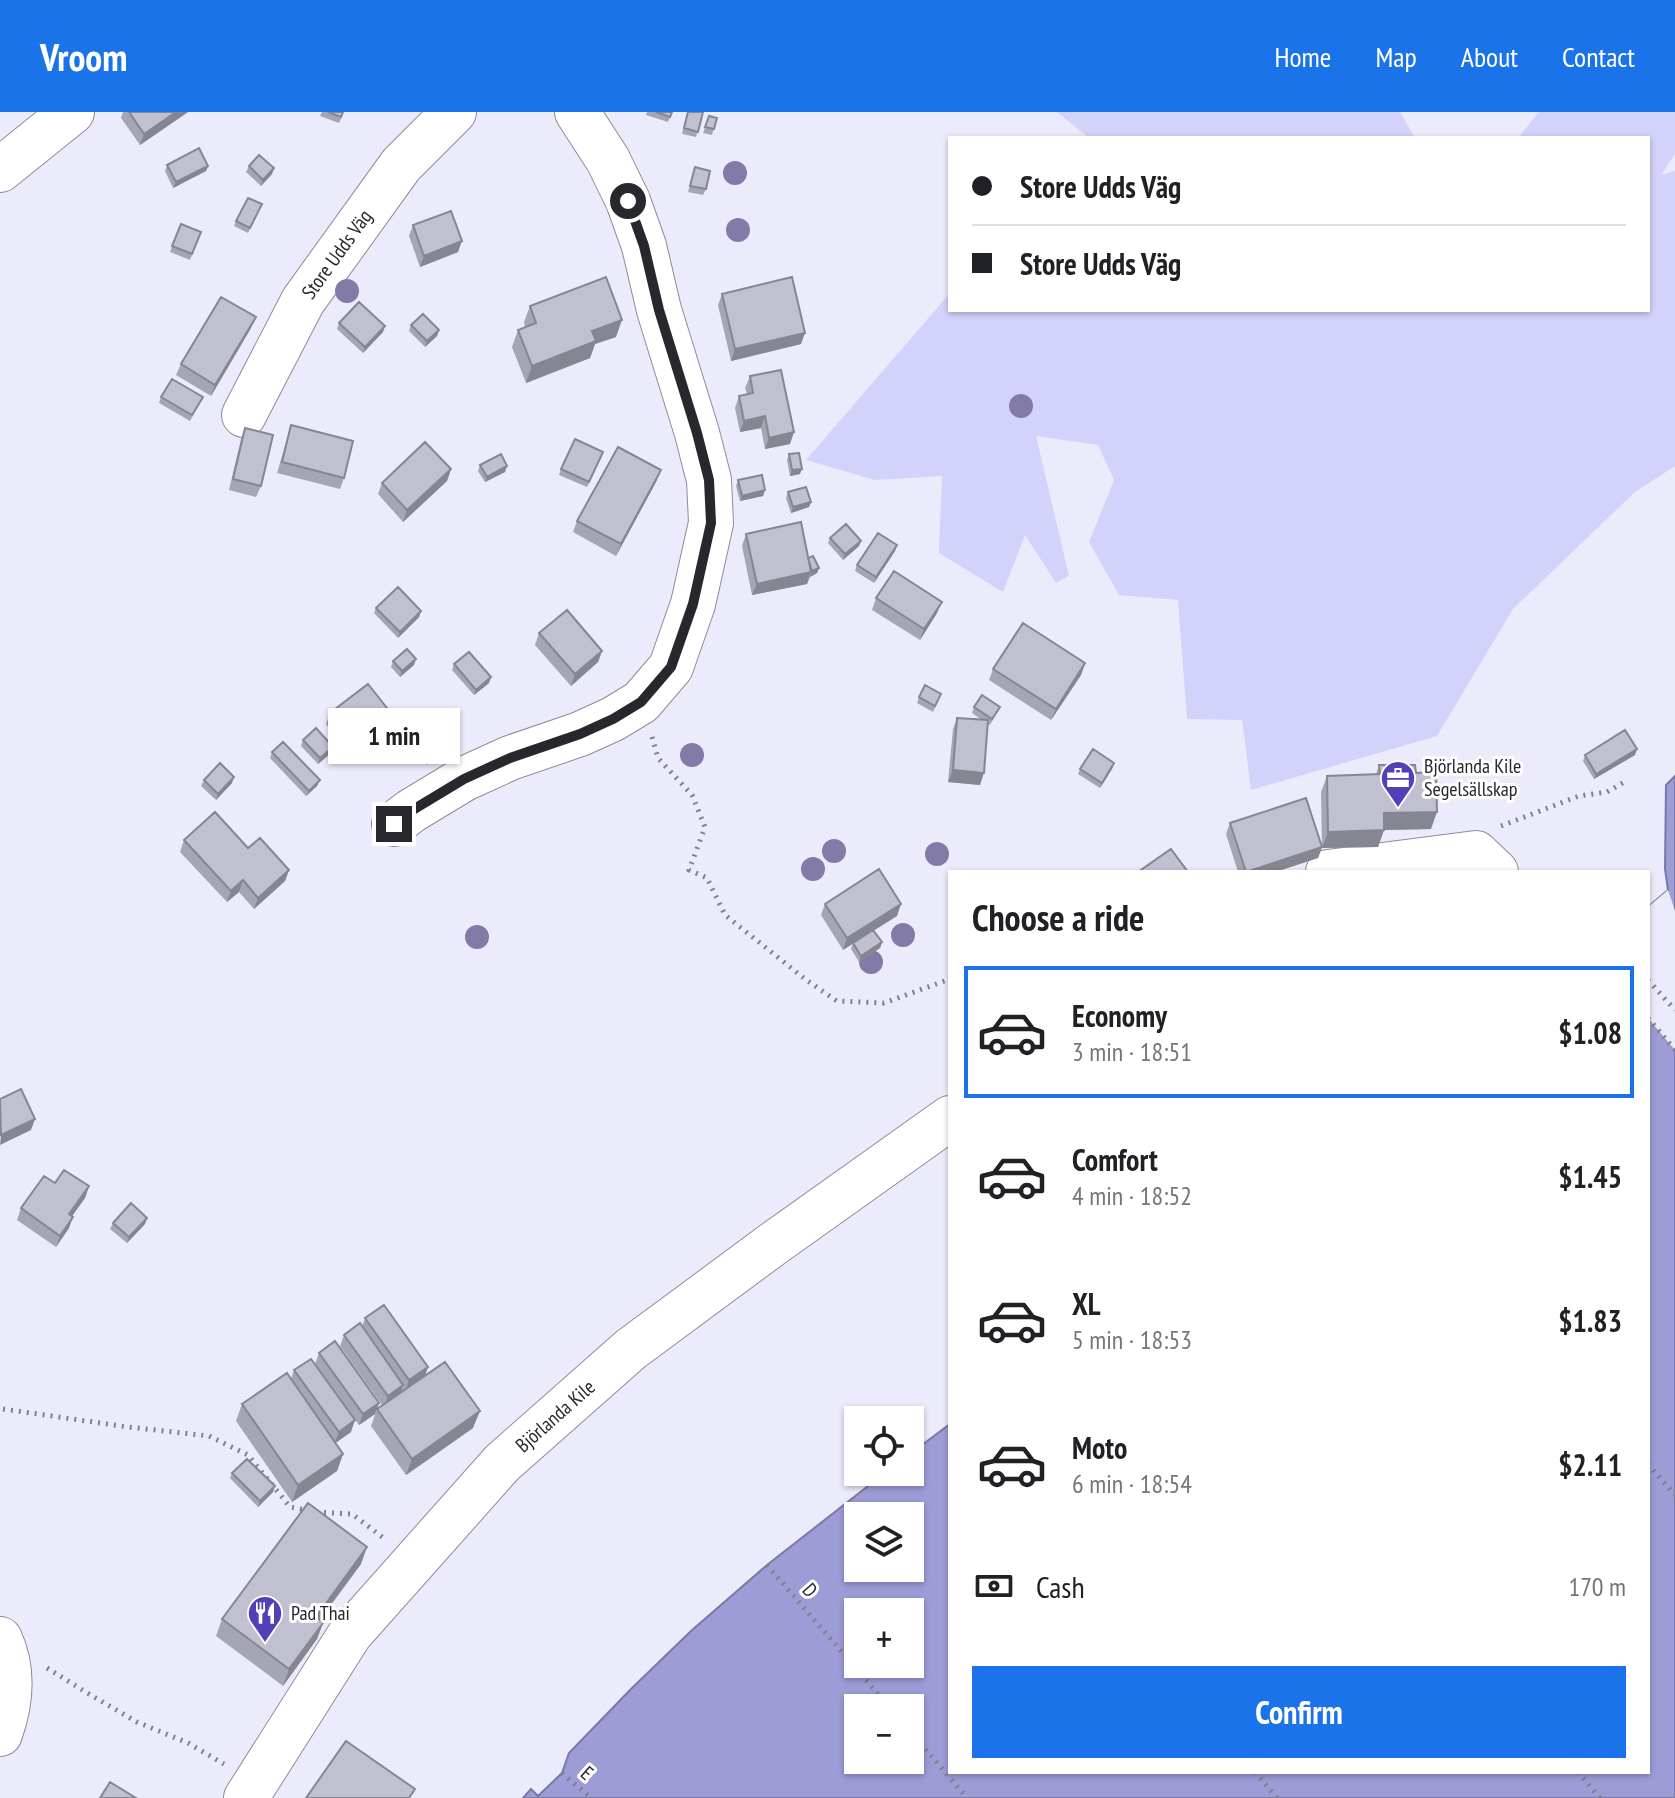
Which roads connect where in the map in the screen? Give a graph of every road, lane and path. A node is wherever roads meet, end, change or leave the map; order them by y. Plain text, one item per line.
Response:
1 (72, 112) edge
2 (454, 112) edge
3 (577, 112) edge
4 (0, 170) edge
5 (244, 415) dead end
6 (641, 702) junction
7 (1626, 781) dead end
8 (394, 824) dead end
9 (1494, 828) dead end
10 (1344, 870) edge
11 (1494, 870) edge
12 (948, 980) edge
13 (1650, 982) edge
14 (1675, 1010) edge
15 (1650, 1020) edge
16 (1675, 1050) edge
17 (948, 1119) edge
18 (3, 1409) dead end
19 (1650, 1466) edge
20 (1675, 1495) edge
21 (414, 1562) junction
22 (767, 1565) dead end
23 (0, 1639) edge
24 (48, 1668) dead end
25 (878, 1694) edge
26 (0, 1734) edge
27 (924, 1747) edge
28 (562, 1773) dead end
29 (1257, 1774) edge
30 (1580, 1774) edge
31 (251, 1790) edge
32 (591, 1798) edge
33 (967, 1798) edge
34 (1277, 1798) edge
35 (1600, 1798) edge

1 - 4 street
2 - 5 street, Store Udds Väg
3 - 6 street
6 - 8 street
6 - 12 path
7 - 9 path
10 - 11 street
13 - 14 path
15 - 16 path
17 - 21 street, Björlanda Kile
18 - 21 path
19 - 20 path
21 - 31 street, Björlanda Kile
22 - 25 path, D
23 - 26 street
24 - 31 path
27 - 33 path
28 - 32 path, E
29 - 34 path
30 - 35 path

